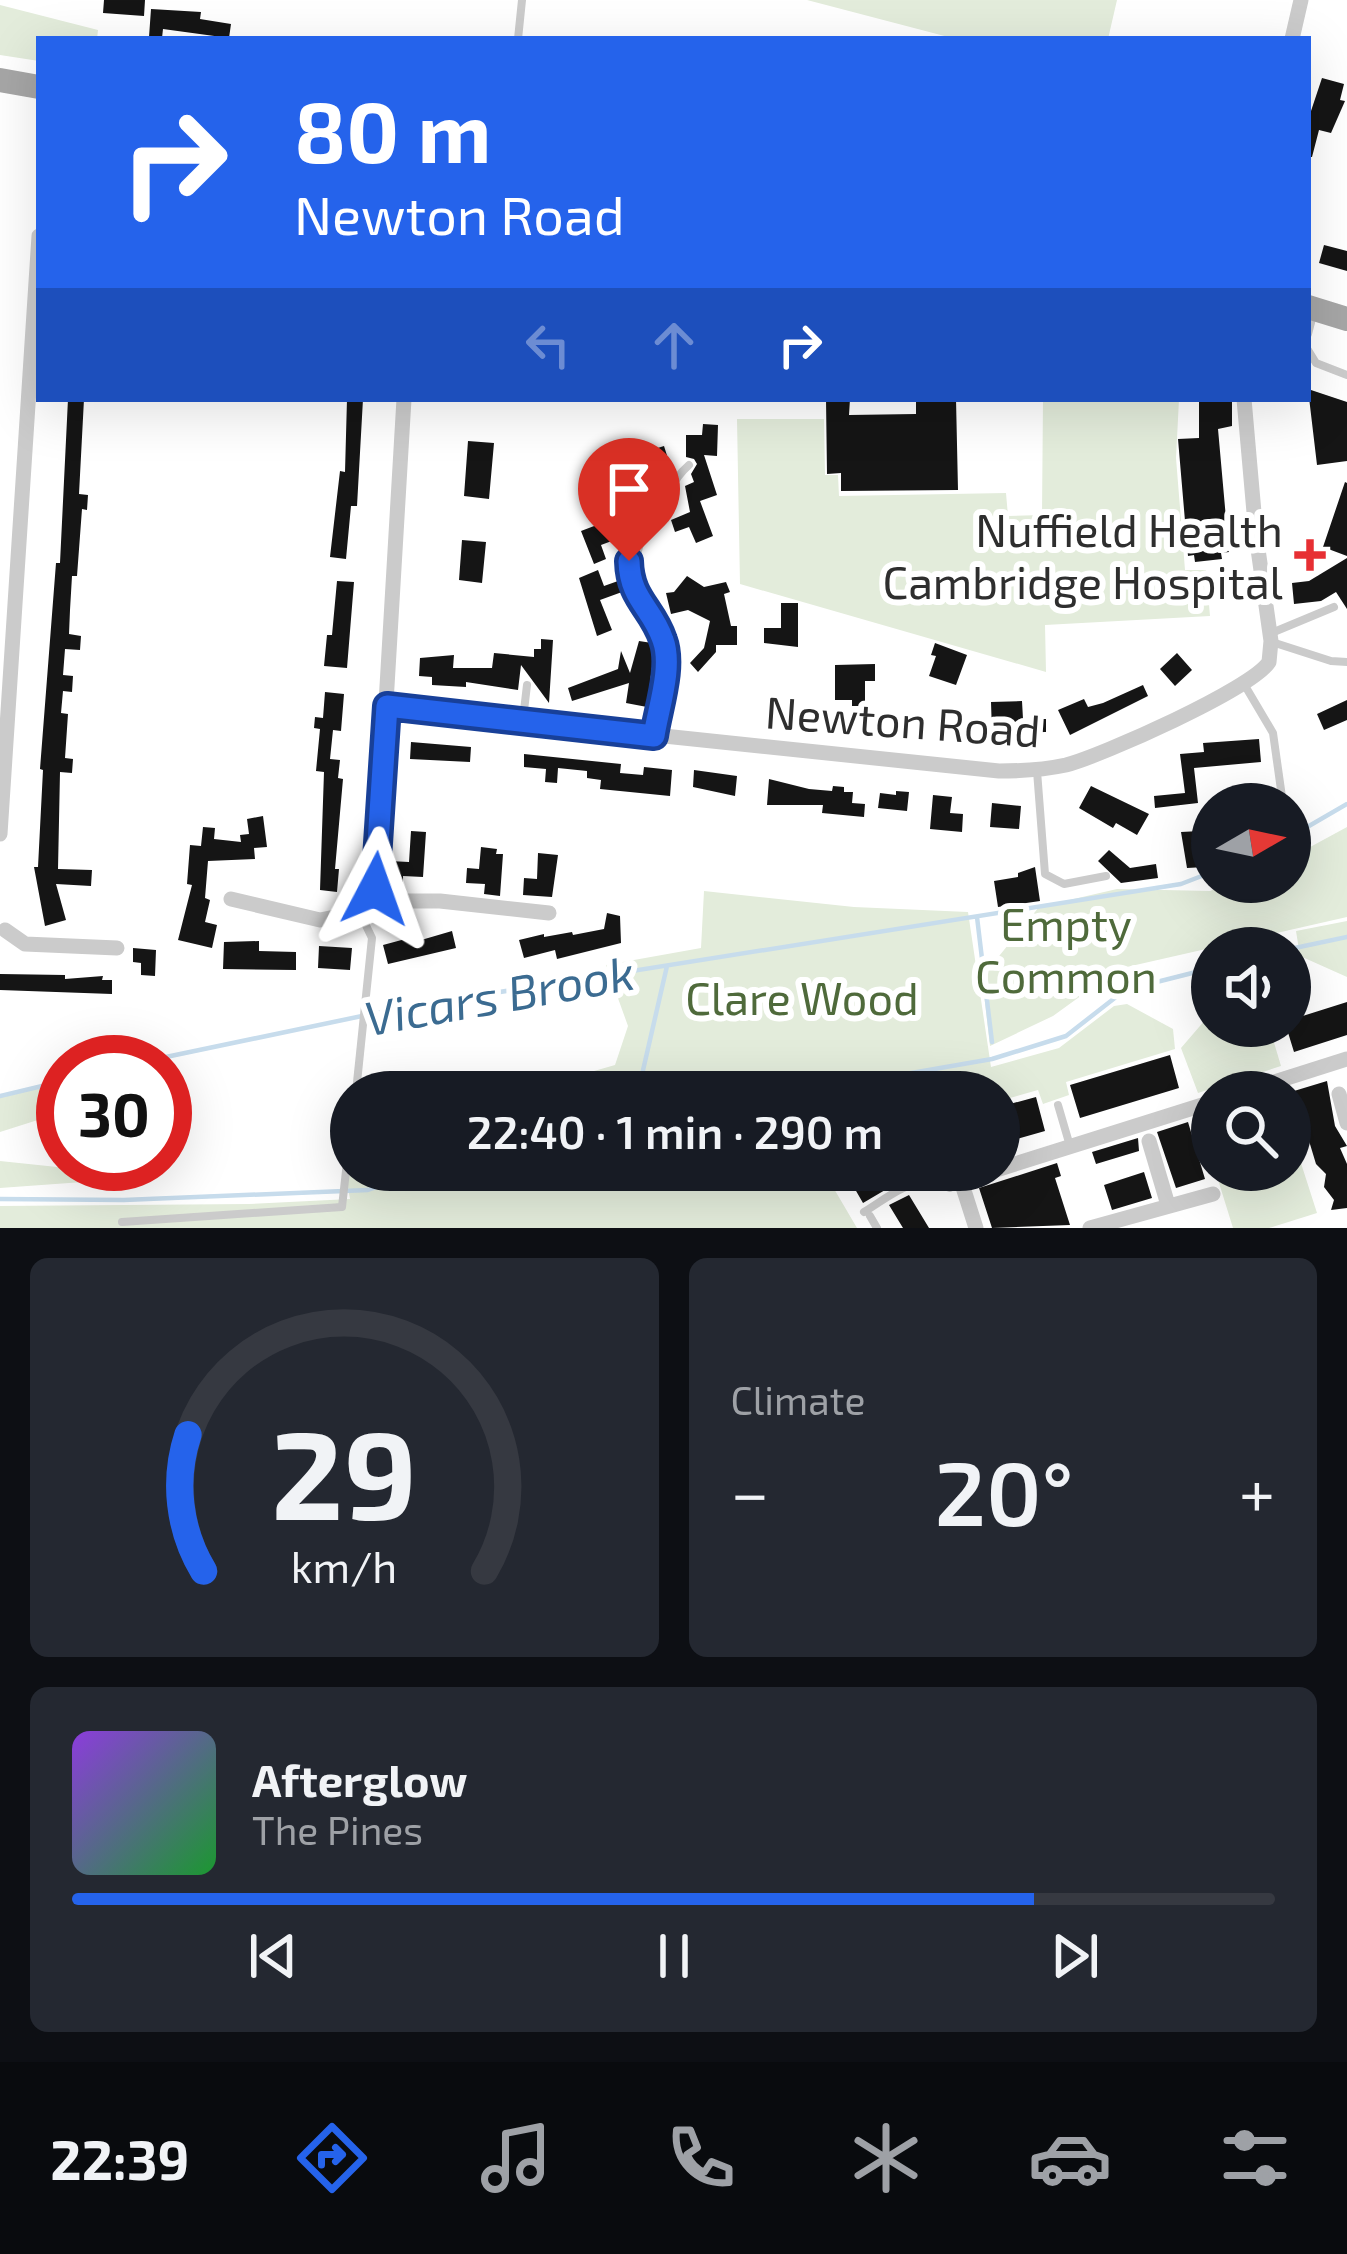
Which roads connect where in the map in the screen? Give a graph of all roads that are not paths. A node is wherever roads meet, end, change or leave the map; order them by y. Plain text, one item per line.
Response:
1 (522, 0) edge
2 (1301, 0) edge
3 (518, 36) edge
4 (1293, 36) edge
5 (0, 80) edge
6 (36, 86) edge
7 (36, 282) edge
8 (1311, 317) edge
9 (1347, 320) edge
10 (1311, 355) edge
11 (1347, 375) edge
12 (404, 402) edge
13 (1244, 402) edge
14 (689, 466) dead end
15 (643, 525) joint
16 (1334, 608) dead end
17 (1270, 637) junction
18 (1347, 662) edge
19 (1244, 684) junction
20 (527, 685) dead end
21 (387, 706) junction
22 (523, 722) junction
23 (654, 736) junction
24 (1036, 771) junction
25 (1280, 783) edge
26 (0, 834) edge
27 (1106, 876) dead end
28 (375, 889) junction
29 (231, 899) dead end
30 (359, 912) junction
31 (549, 913) dead end
32 (2, 927) edge
33 (117, 947) dead end
34 (1347, 1059) edge
35 (358, 1071) edge
36 (1310, 1071) edge
37 (1339, 1094) dead end
38 (1058, 1105) dead end
39 (1191, 1109) edge
40 (1347, 1123) edge
41 (1148, 1142) dead end
42 (1070, 1147) junction
43 (1020, 1162) edge
44 (342, 1191) edge
45 (900, 1191) edge
46 (957, 1191) edge
47 (1213, 1194) dead end
48 (1168, 1205) junction
49 (122, 1222) dead end
50 (877, 1228) edge
51 (976, 1228) edge
52 (1090, 1228) edge

1 - 3 lane
2 - 4 street
5 - 6 main road
7 - 26 street
8 - 9 main road
10 - 11 lane
12 - 21 street
13 - 17 street
14 - 15 lane
15 - 23 street
16 - 17 lane
17 - 18 lane
17 - 19 street
19 - 24 street, Newton Road
19 - 25 lane
20 - 22 lane
21 - 22 street, Newton Road
21 - 28 street
22 - 23 street, Newton Road
23 - 24 street, Newton Road
24 - 27 lane
28 - 30 street
28 - 31 street
29 - 30 street
30 - 35 lane
32 - 33 street
34 - 36 street
37 - 40 street
38 - 42 lane
39 - 42 street
41 - 48 street
42 - 43 street
44 - 49 lane
45 - 50 lane
46 - 51 street
47 - 48 street
48 - 52 street

